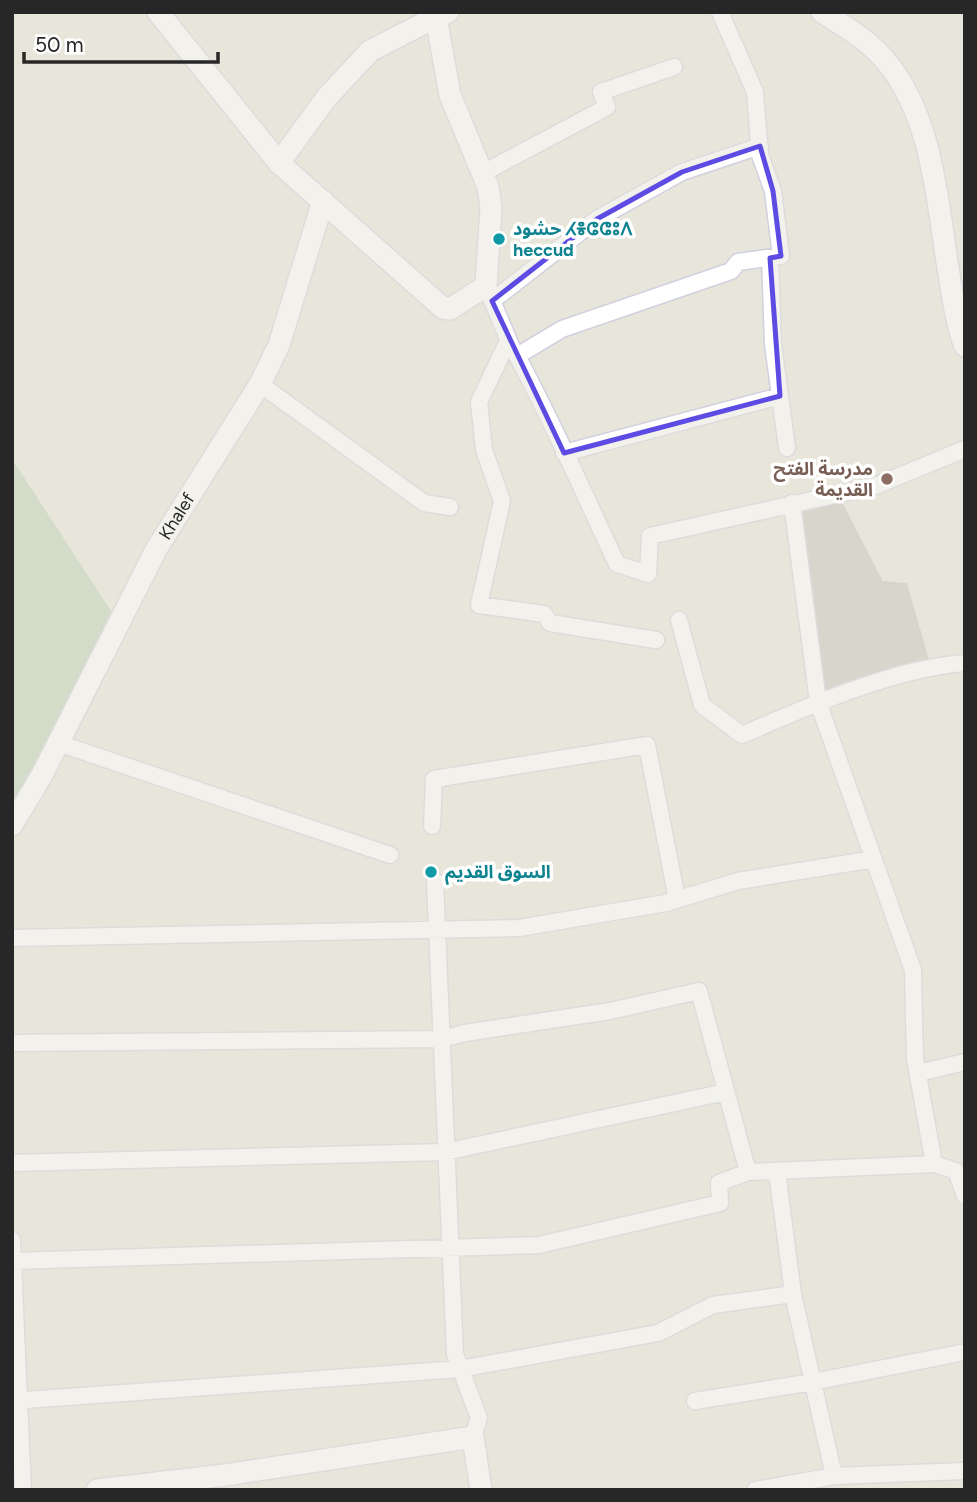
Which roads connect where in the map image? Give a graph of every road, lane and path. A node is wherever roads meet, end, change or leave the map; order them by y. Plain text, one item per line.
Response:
1 (158, 12) edge
2 (720, 12) edge
3 (822, 12) edge
4 (440, 14) edge
5 (674, 67) dead end
6 (760, 146) junction
7 (279, 163) junction
8 (483, 173) junction
9 (323, 201) junction
10 (770, 258) junction
11 (489, 293) junction
12 (508, 341) junction
13 (965, 346) edge
14 (517, 356) junction
15 (260, 384) junction
16 (780, 396) junction
17 (787, 448) dead end
18 (965, 449) edge
19 (564, 453) junction
20 (792, 503) junction
21 (450, 507) dead end
22 (679, 620) dead end
23 (656, 640) dead end
24 (965, 663) edge
25 (818, 702) junction
26 (58, 743) junction
27 (12, 825) edge
28 (432, 826) dead end
29 (390, 855) dead end
30 (874, 859) junction
31 (435, 881) dead end
32 (677, 899) junction
33 (437, 928) junction
34 (12, 939) edge
35 (441, 1039) junction
36 (12, 1043) edge
37 (965, 1062) edge
38 (918, 1073) junction
39 (726, 1092) junction
40 (445, 1152) junction
41 (12, 1163) edge
42 (934, 1164) junction
43 (777, 1171) junction
44 (748, 1172) junction
45 (965, 1196) edge
46 (12, 1240) edge
47 (449, 1247) junction
48 (13, 1261) edge
49 (793, 1294) junction
50 (965, 1352) edge
51 (460, 1369) junction
52 (813, 1382) junction
53 (16, 1401) edge
54 (695, 1401) dead end
55 (473, 1437) junction
56 (965, 1471) edge
57 (834, 1476) junction
58 (23, 1490) edge
59 (97, 1490) edge
60 (481, 1490) edge
61 (755, 1490) edge

1 - 7 street
2 - 6 street
3 - 13 street
4 - 7 street
4 - 8 street
5 - 8 street
6 - 10 street
6 - 11 street
7 - 9 street
8 - 11 street
9 - 11 street
9 - 15 street, Khalef
10 - 14 street
10 - 16 street
11 - 12 street
12 - 14 street
12 - 23 street
14 - 19 street
15 - 21 street
15 - 26 street, Khalef
16 - 17 street
16 - 19 street
18 - 20 street
19 - 20 street
20 - 25 street
22 - 25 street
24 - 25 street
25 - 30 street
26 - 27 street, Khalef
26 - 29 street
28 - 32 street
30 - 32 street
30 - 38 street
31 - 33 street
32 - 33 street
33 - 34 street
33 - 35 street
35 - 36 street
35 - 39 street
35 - 40 street
37 - 38 street
38 - 42 street
39 - 40 street
39 - 44 street
40 - 41 street
40 - 47 street
42 - 43 street
42 - 45 street
43 - 44 street
43 - 49 street
44 - 47 street
46 - 48 street
47 - 48 street
47 - 51 street
48 - 53 street
49 - 51 street
49 - 52 street
50 - 52 street
51 - 53 street
51 - 55 street
52 - 54 street
52 - 57 street
53 - 58 street
55 - 59 street
55 - 60 street
56 - 57 street
57 - 61 street

